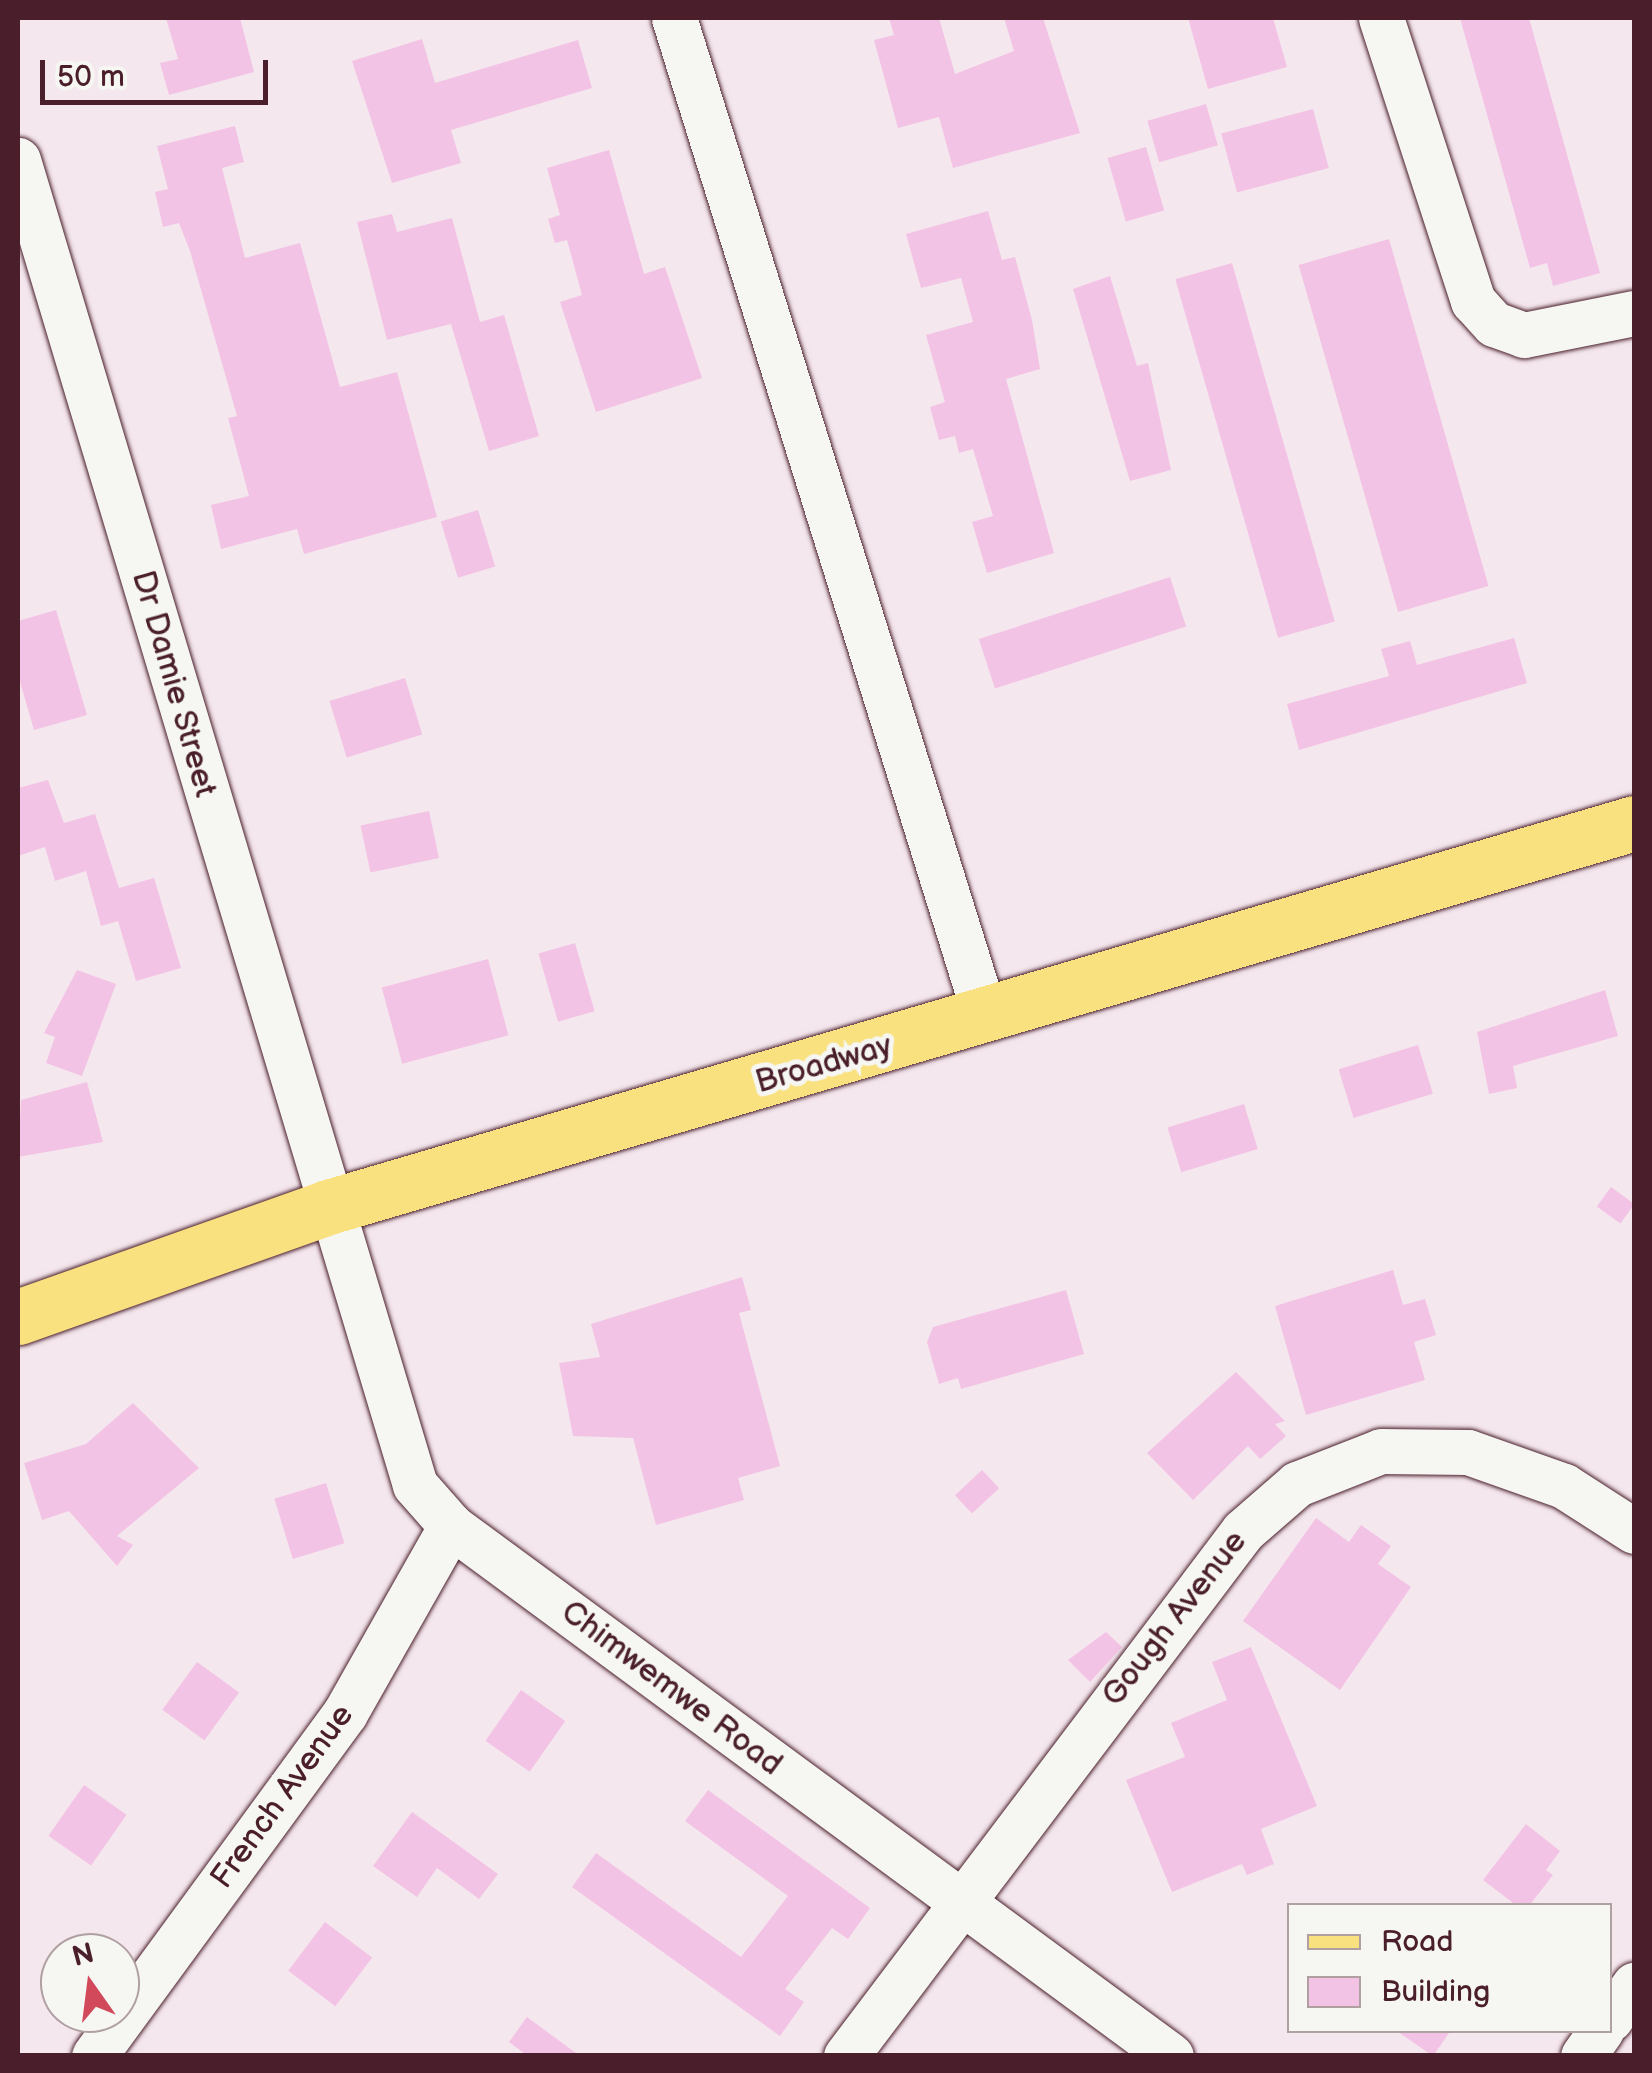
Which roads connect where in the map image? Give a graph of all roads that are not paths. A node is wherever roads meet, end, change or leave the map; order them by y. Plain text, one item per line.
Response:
1 (674, 18) edge
2 (1381, 18) edge
3 (18, 160) edge
4 (1634, 313) edge
5 (1634, 824) edge
6 (986, 1019) junction
7 (328, 1208) junction
8 (18, 1317) edge
9 (451, 1526) junction
10 (1634, 1531) edge
11 (957, 1902) junction
12 (1634, 1985) edge
13 (1612, 2016) edge
14 (1599, 2033) edge
15 (94, 2056) edge
16 (846, 2056) edge
17 (1171, 2056) edge
18 (1583, 2056) edge

1 - 6 street
2 - 4 street
3 - 7 street, Dr Damie Street
5 - 6 main road, Broadway
6 - 7 main road, Broadway
7 - 8 main road, Broadway
7 - 9 street, Chimwemwe Road
9 - 11 street, Chimwemwe Road
9 - 15 street, French Avenue
10 - 11 street, Gough Avenue
11 - 16 street, Gough Avenue
11 - 17 street, Chimwemwe Road
12 - 13 street
14 - 18 street

